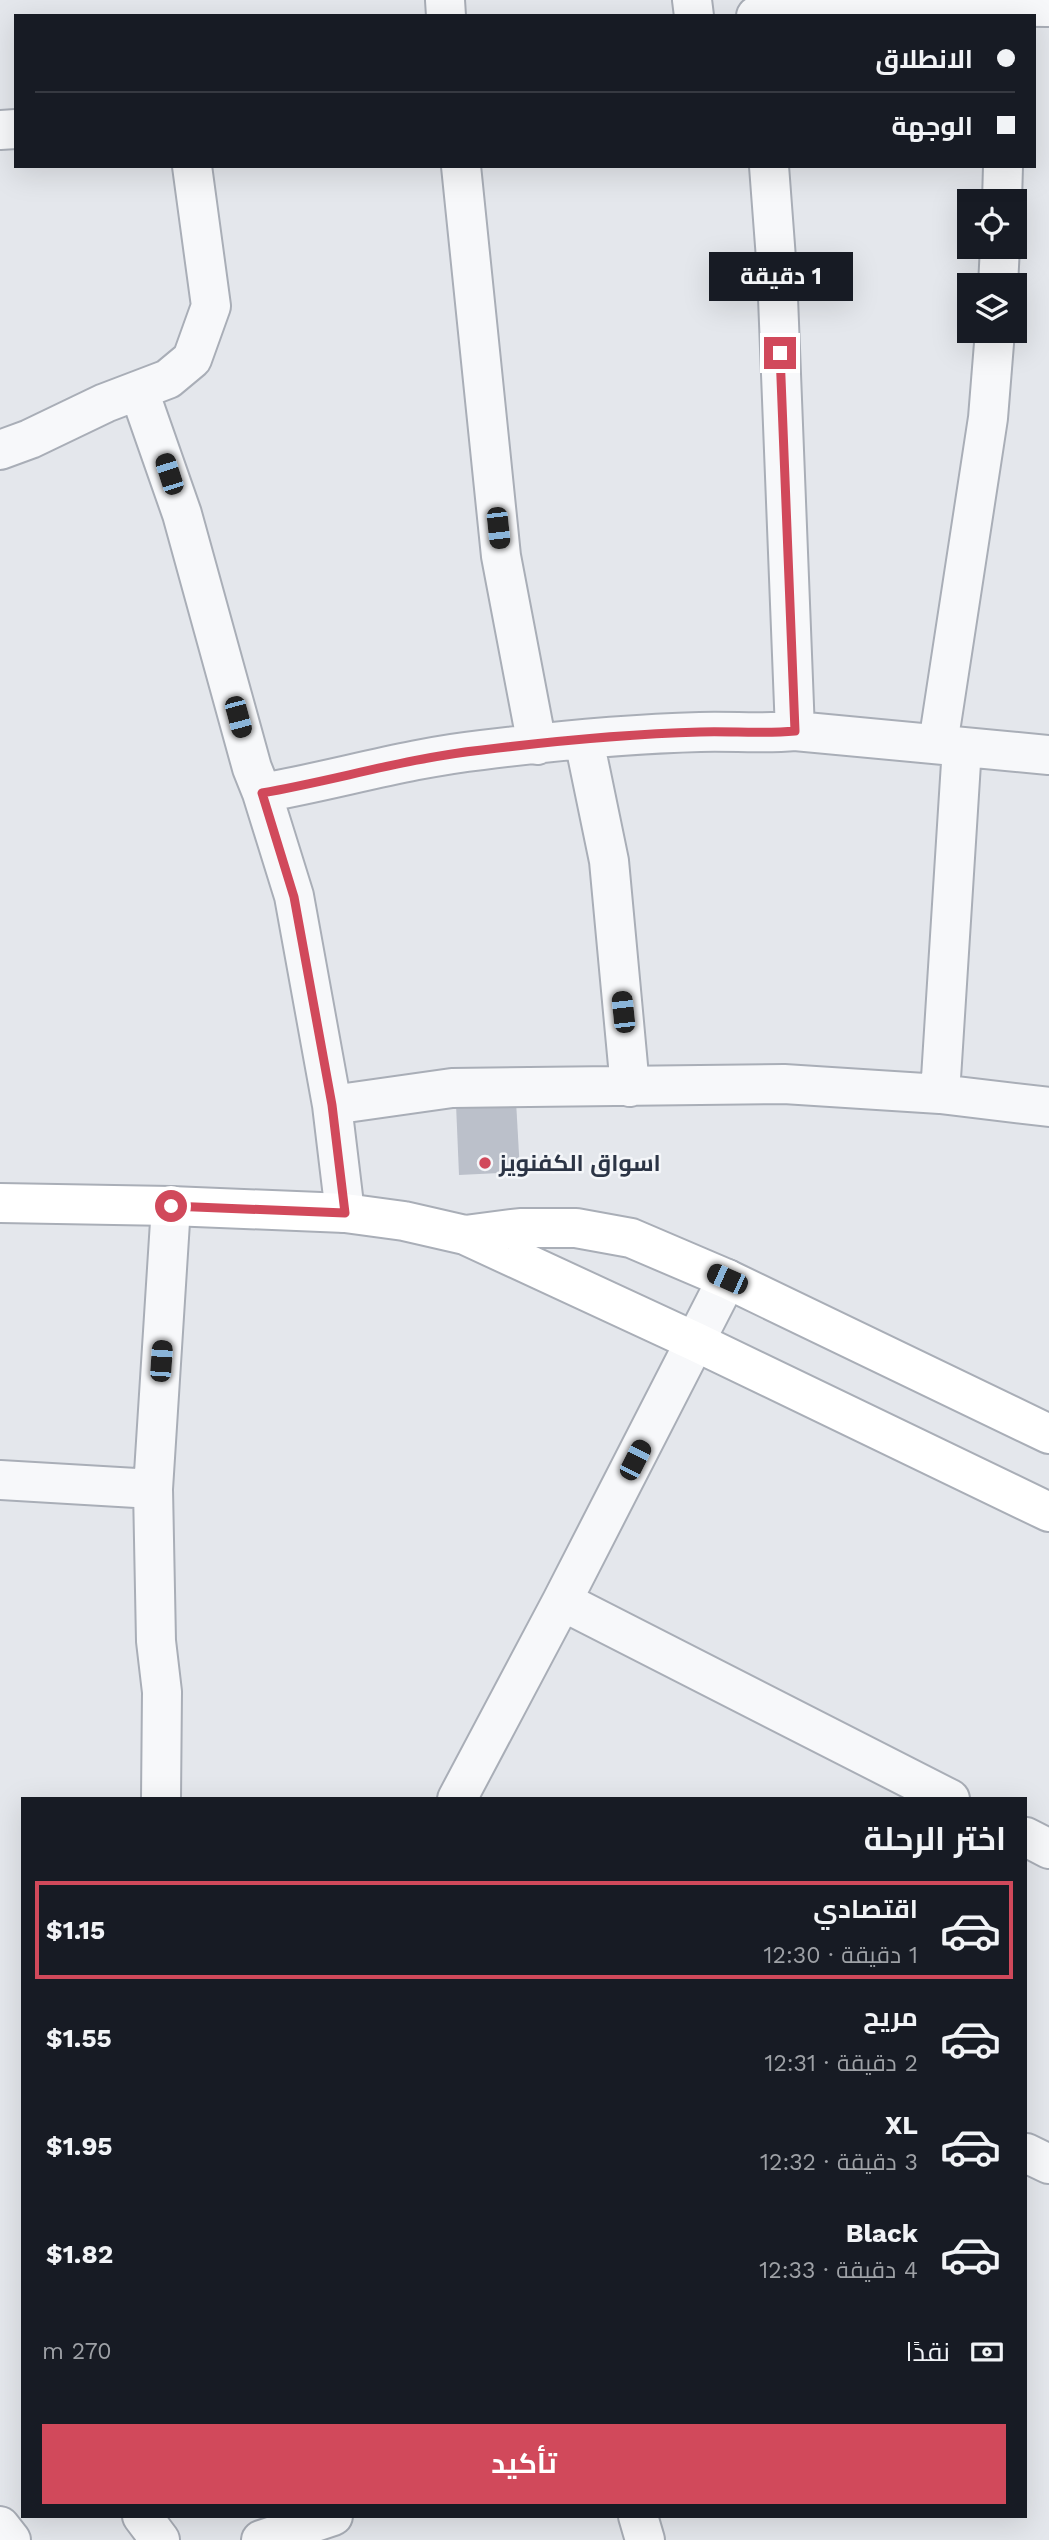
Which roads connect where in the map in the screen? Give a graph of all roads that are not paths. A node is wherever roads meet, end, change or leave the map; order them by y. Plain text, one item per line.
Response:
1 (962, 3) edge
2 (1049, 7) edge
3 (1010, 12) edge
4 (773, 14) edge
5 (192, 168) edge
6 (461, 168) edge
7 (769, 168) edge
8 (1003, 168) edge
9 (1002, 189) edge
10 (994, 343) edge
11 (139, 391) junction
12 (0, 450) edge
13 (795, 731) junction
14 (584, 740) junction
15 (537, 745) junction
16 (950, 745) junction
17 (1049, 755) edge
18 (262, 793) junction
19 (630, 1087) junction
20 (940, 1094) junction
21 (332, 1105) junction
22 (1049, 1107) edge
23 (0, 1203) edge
24 (171, 1206) junction
25 (345, 1213) junction
26 (465, 1235) junction
27 (727, 1279) junction
28 (696, 1342) junction
29 (1049, 1434) edge
30 (0, 1480) edge
31 (153, 1489) junction
32 (1049, 1512) edge
33 (562, 1601) junction
34 (161, 1797) edge
35 (458, 1797) edge
36 (946, 1797) edge
37 (1027, 1838) edge
38 (1049, 1849) edge
39 (144, 2518) edge
40 (325, 2518) edge
41 (639, 2518) edge
42 (0, 2526) edge
43 (11, 2540) edge
44 (160, 2540) edge
45 (261, 2540) edge
46 (645, 2540) edge

1 - 3 street
1 - 4 street
2 - 3 street
5 - 11 street
6 - 15 street
7 - 13 street
8 - 9 street
10 - 16 street
11 - 12 street
11 - 18 street
13 - 14 street
13 - 16 street
14 - 15 street
14 - 19 street
15 - 18 street
16 - 17 street
16 - 20 street
18 - 21 street
19 - 20 street
19 - 21 street
20 - 22 street
21 - 25 street
23 - 24 street
24 - 25 street
24 - 31 street
25 - 26 street
26 - 27 street
26 - 28 street
27 - 28 street
27 - 29 street
28 - 32 street
28 - 33 street
30 - 31 street
31 - 34 street
33 - 35 street
33 - 36 street
37 - 38 street
39 - 44 street
40 - 45 street
41 - 46 street
42 - 43 street

